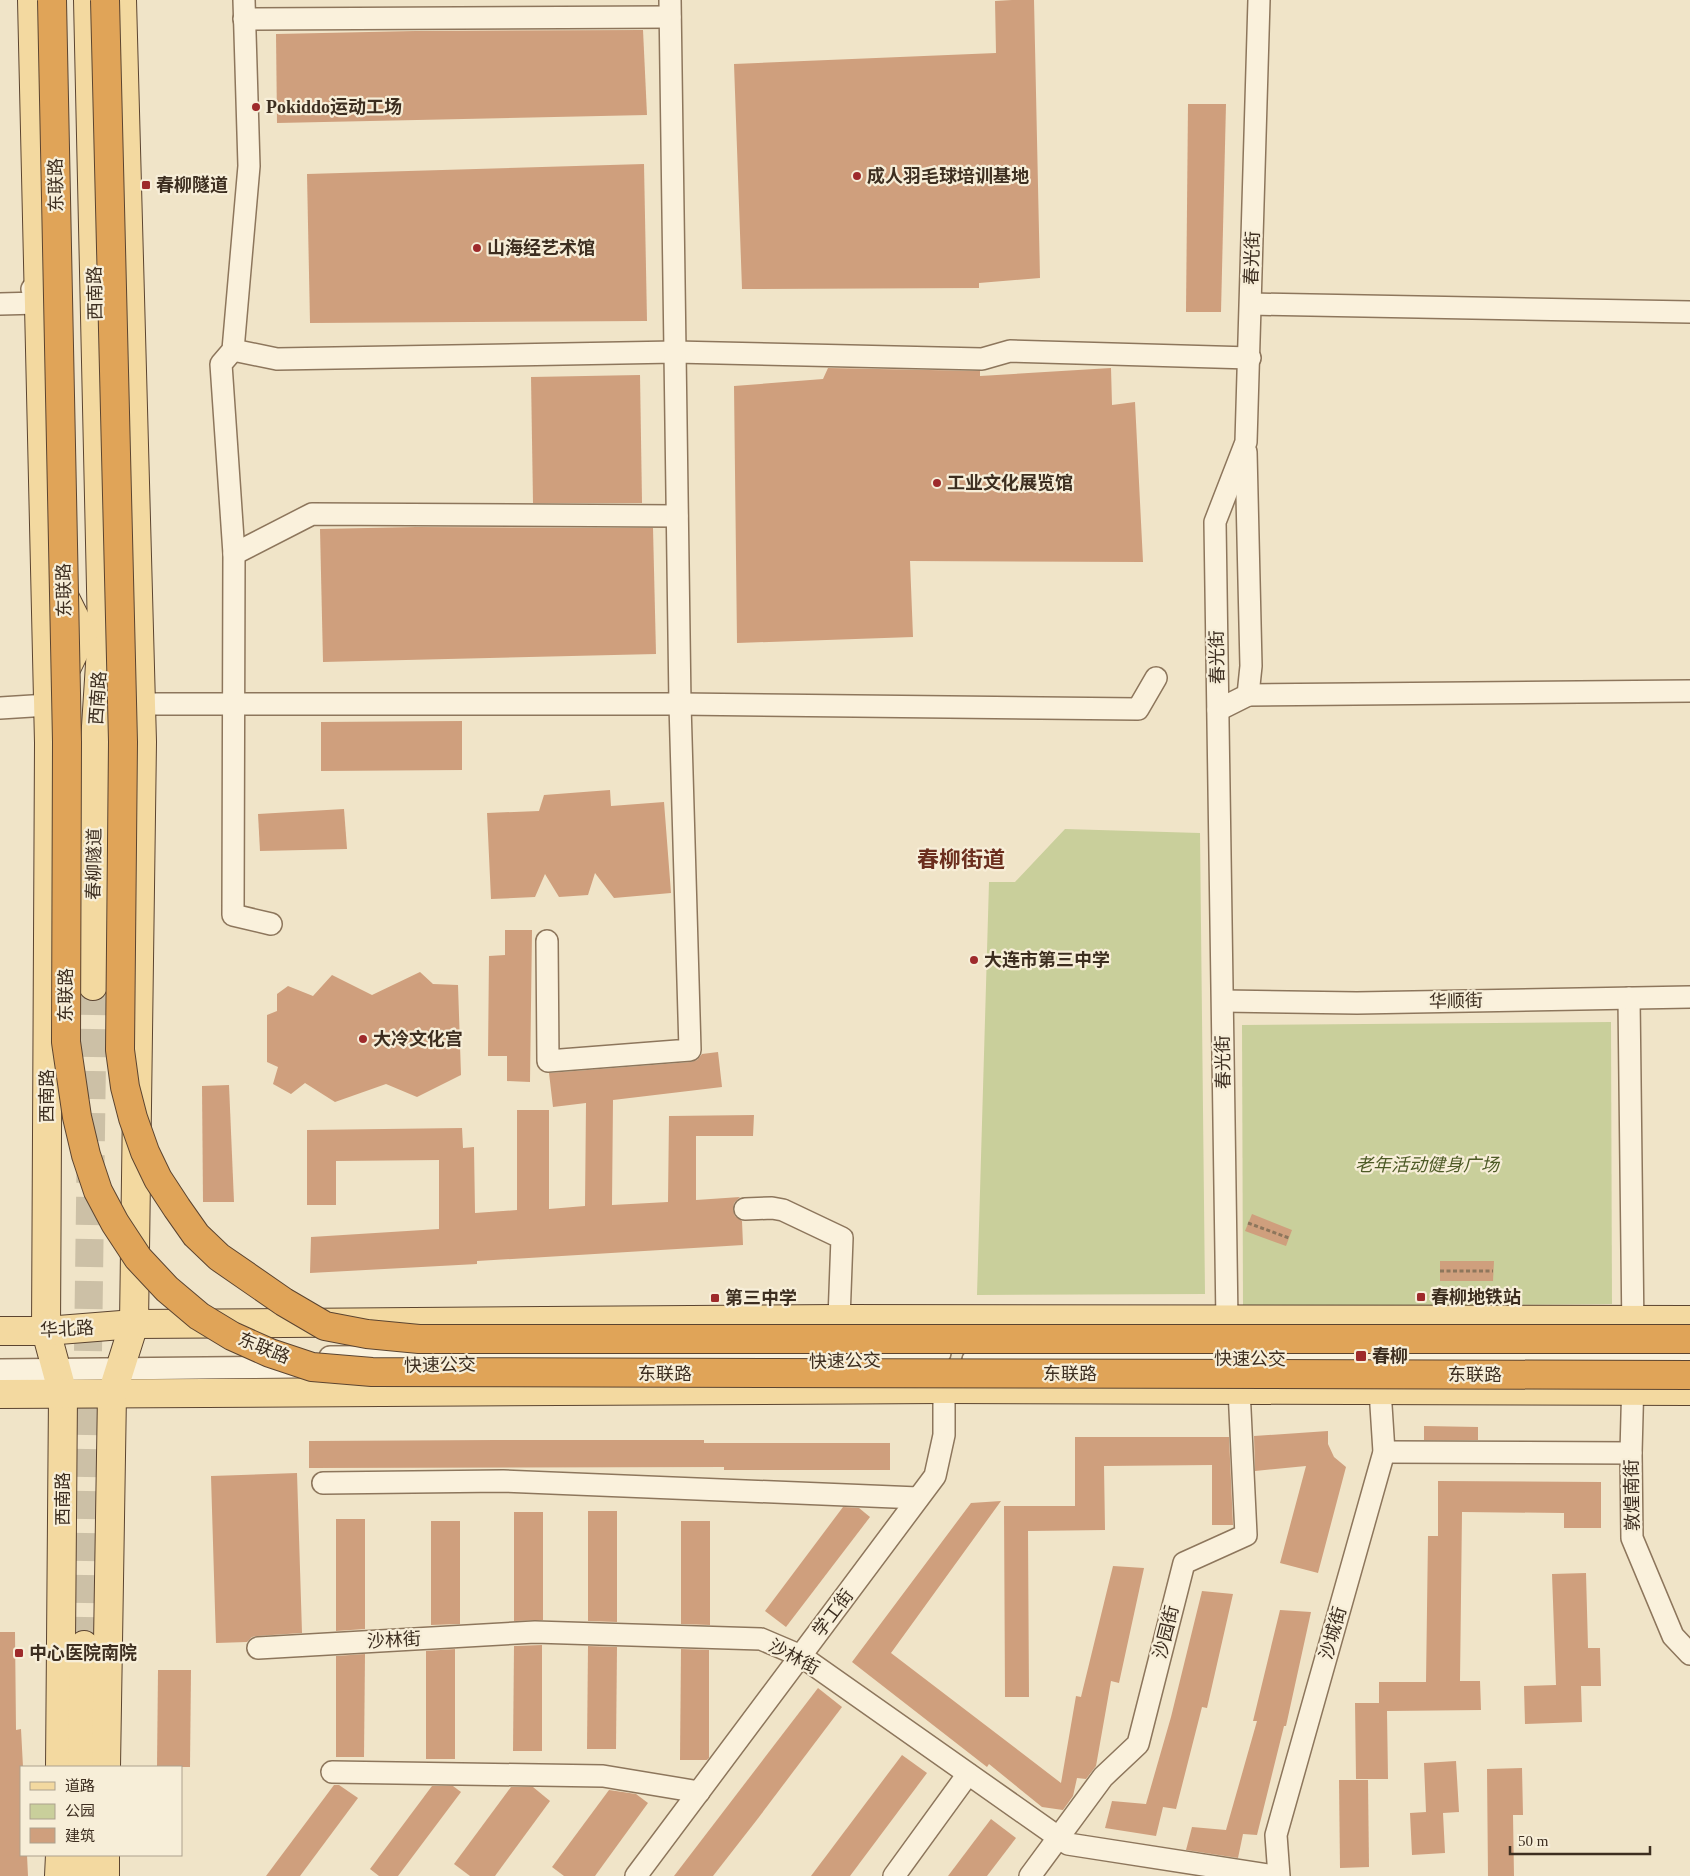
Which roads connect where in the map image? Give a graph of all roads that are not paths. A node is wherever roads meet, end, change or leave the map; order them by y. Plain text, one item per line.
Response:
1 (18, 0) edge
2 (32, 0) edge
3 (52, 0) edge
4 (70, 0) edge
5 (88, 0) edge
6 (105, 0) edge
7 (122, 0) edge
8 (1259, 0) edge
9 (670, 9) edge
10 (244, 10) edge
11 (39, 303) junction
12 (0, 304) edge
13 (1251, 304) junction
14 (1690, 312) edge
15 (233, 350) junction
16 (675, 352) junction
17 (132, 355) junction
18 (1250, 358) junction
19 (97, 417) junction
20 (1246, 442) junction
21 (677, 516) junction
22 (234, 554) junction
23 (45, 560) junction
24 (93, 634) junction
25 (1156, 678) dead end
26 (1690, 691) edge
27 (1248, 695) junction
28 (141, 704) junction
29 (234, 704) junction
30 (680, 704) junction
31 (48, 705) junction
32 (0, 708) edge
33 (1218, 710) junction
34 (95, 742) joint
35 (270, 924) dead end
36 (547, 941) dead end
37 (93, 986) tunnel mouth
38 (1690, 997) edge
39 (1629, 998) junction
40 (1223, 1001) junction
41 (745, 1209) dead end
42 (839, 1319) junction
43 (948, 1319) junction
44 (1227, 1320) junction
45 (1690, 1320) edge
46 (1633, 1321) junction
47 (134, 1324) junction
48 (0, 1331) edge
49 (46, 1331) junction
50 (1690, 1339) edge
51 (1690, 1353) edge
52 (945, 1356) junction
53 (1633, 1356) junction
54 (1690, 1359) edge
55 (0, 1360) edge
56 (0, 1370) edge
57 (58, 1374) junction
58 (118, 1374) junction
59 (1690, 1375) edge
60 (944, 1389) junction
61 (1239, 1389) junction
62 (1380, 1390) junction
63 (1633, 1391) junction
64 (1690, 1391) edge
65 (0, 1394) edge
66 (1384, 1452) junction
67 (1631, 1453) junction
68 (323, 1483) dead end
69 (918, 1498) junction
70 (84, 1645) tunnel mouth
71 (258, 1648) dead end
72 (1690, 1654) edge
73 (800, 1656) junction
74 (60, 1766) edge
75 (82, 1766) edge
76 (106, 1766) edge
77 (332, 1772) dead end
78 (968, 1774) junction
79 (699, 1792) junction
80 (1058, 1838) junction
81 (60, 1856) edge
82 (81, 1856) edge
83 (105, 1856) edge
84 (60, 1876) edge
85 (80, 1876) edge
86 (105, 1876) edge
87 (636, 1876) edge
88 (894, 1876) edge
89 (1030, 1876) edge
90 (1274, 1876) edge
91 (1279, 1876) edge

1 - 11 street
2 - 11 main road, 西南路
3 - 59 highway, 东联路, bridge
4 - 24 main road, 西南路
5 - 19 main road, 西南路
6 - 50 highway, 东联路, bridge
7 - 17 main road
8 - 13 street, 春光街
9 - 10 street
9 - 16 street
10 - 15 street
11 - 12 street
11 - 23 main road, 西南路
13 - 14 street
13 - 18 street, 春光街
15 - 16 street
15 - 22 street
16 - 18 street
16 - 21 street
17 - 19 main road
17 - 28 main road
18 - 20 street, 春光街
19 - 24 main road, 西南路
20 - 27 street
20 - 33 street, 春光街
21 - 22 street
21 - 30 street
22 - 29 street
23 - 24 main road
23 - 31 main road, 西南路
24 - 28 main road
24 - 31 main road
24 - 34 main road, 西南路
25 - 30 street
26 - 27 street
27 - 33 street
28 - 29 street
28 - 47 main road
29 - 30 street
29 - 35 street
30 - 36 street
31 - 32 street
31 - 49 main road, 西南路
33 - 40 street, 春光街
34 - 37 main road, 春柳隧道
38 - 39 street, 华顺街
39 - 40 street, 华顺街
39 - 46 street, 敦煌南街
40 - 44 street, 春光街
41 - 42 street
42 - 43 main road, 华北路
42 - 47 main road, 华北路
43 - 44 main road, 华北路
43 - 52 street, 学工街
44 - 46 main road, 华北路
45 - 46 main road, 华北路
46 - 53 street, 敦煌南街
47 - 49 main road, 华北路
47 - 58 main road
48 - 49 main road, 华北路
49 - 57 main road, 西南路
51 - 53 street, 快速公交
52 - 53 street, 快速公交
52 - 58 street, 快速公交
52 - 60 street, 学工街
53 - 54 street, 快速公交
53 - 63 street, 敦煌南街
55 - 57 street, 快速公交
56 - 57 street, 快速公交
57 - 58 main road
57 - 58 street, 快速公交
57 - 65 main road
57 - 74 main road, 西南路
58 - 60 main road
58 - 76 main road
60 - 61 main road
60 - 69 street, 学工街
61 - 62 main road
61 - 80 street, 沙园街
62 - 63 main road
62 - 66 street, 沙城街
63 - 64 main road
63 - 67 street, 敦煌南街
66 - 67 street
66 - 91 street, 沙城街
67 - 72 street, 敦煌南街
68 - 69 street
69 - 73 street, 学工街
70 - 75 main road
71 - 73 street, 沙林街
73 - 78 street, 沙林街
73 - 79 street, 学工街
77 - 79 street
78 - 80 street, 沙林街
78 - 88 street
79 - 87 street, 学工街
80 - 89 street, 沙园街
80 - 90 street, 沙林街
81 - 84 main road
82 - 85 main road
83 - 86 main road

